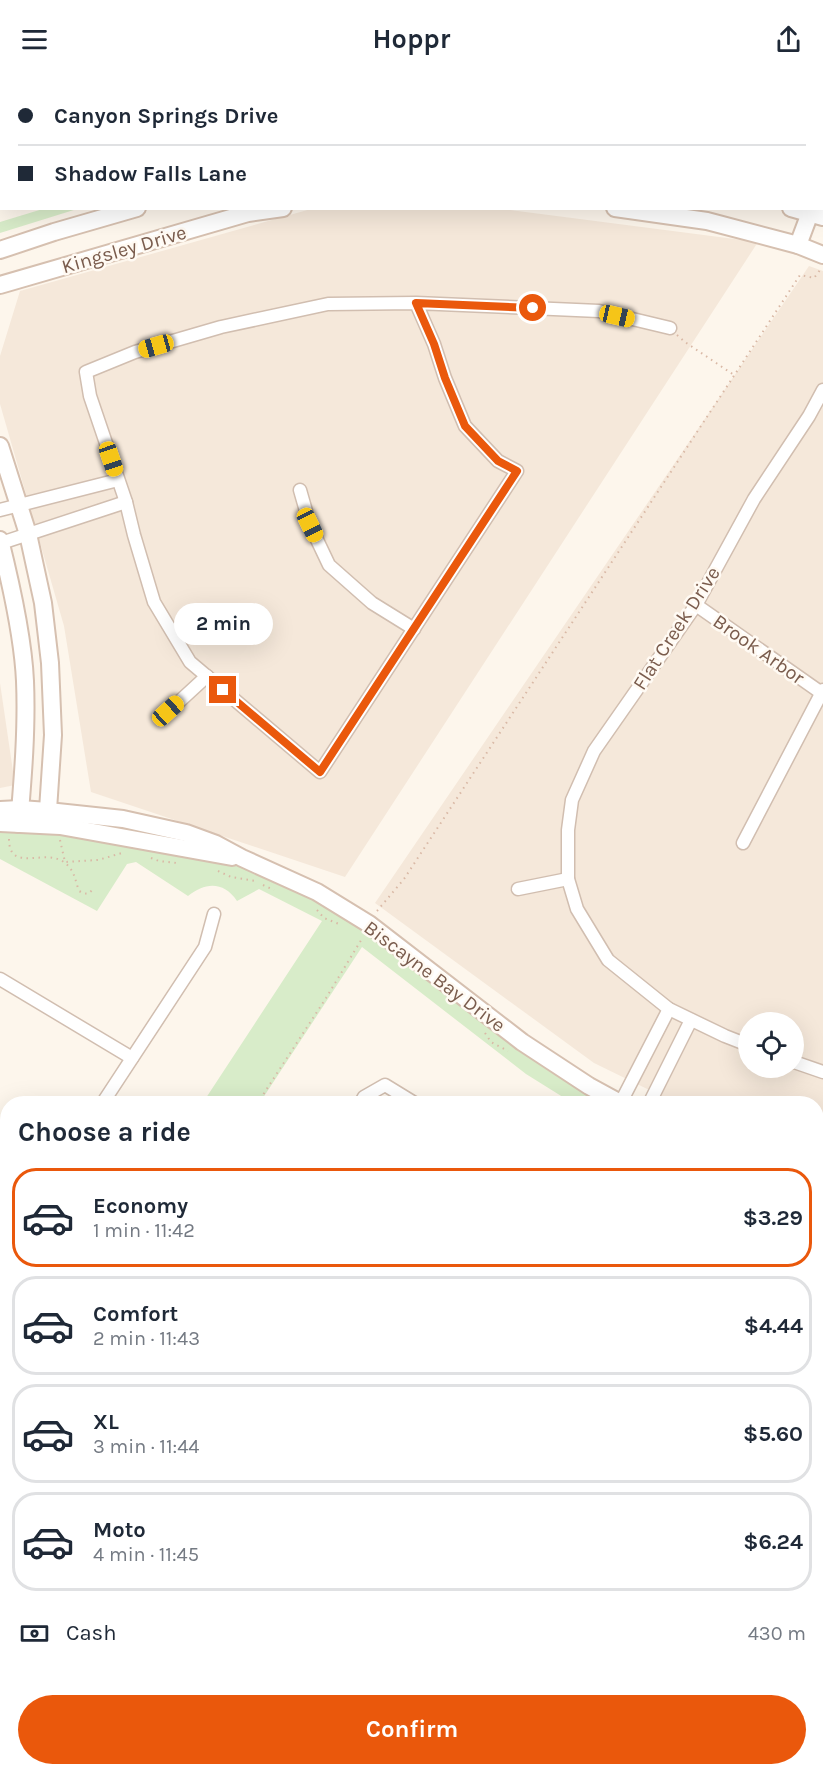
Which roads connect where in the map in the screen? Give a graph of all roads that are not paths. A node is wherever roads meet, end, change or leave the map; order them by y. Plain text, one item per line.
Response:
1 (130, 210) edge
2 (269, 210) edge
3 (629, 210) edge
4 (798, 210) edge
5 (817, 215) edge
6 (798, 245) junction
7 (0, 250) edge
8 (822, 259) edge
9 (0, 285) edge
10 (416, 303) junction
11 (670, 328) road end
12 (823, 390) edge
13 (0, 446) edge
14 (118, 480) junction
15 (300, 490) dead end
16 (126, 502) junction
17 (20, 505) junction
18 (0, 510) edge
19 (28, 534) junction
20 (0, 542) edge
21 (696, 604) junction
22 (414, 629) junction
23 (207, 676) junction
24 (822, 692) edge
25 (168, 711) dead end
26 (10, 818) edge
27 (48, 818) junction
28 (743, 843) dead end
29 (568, 879) junction
30 (518, 889) dead end
31 (214, 914) dead end
32 (0, 979) edge
33 (669, 1009) junction
34 (691, 1020) junction
35 (738, 1041) edge
36 (132, 1058) junction
37 (804, 1065) edge
38 (823, 1072) edge
39 (107, 1096) edge
40 (366, 1096) edge
41 (403, 1096) edge
42 (607, 1096) edge
43 (625, 1096) edge
44 (653, 1096) edge

1 - 7 street, Kingsley Drive
2 - 9 street, Kingsley Drive
3 - 6 street
4 - 5 street
5 - 6 street
6 - 8 street
10 - 11 street
10 - 14 street
10 - 22 street
12 - 21 street, Flat Creek Drive
13 - 17 street
14 - 16 street
14 - 17 street
15 - 22 street
16 - 19 street
16 - 23 street
17 - 18 street
17 - 19 street
19 - 20 street
19 - 27 street
20 - 26 street
21 - 24 street, Brook Arbor
21 - 29 street, Flat Creek Drive
22 - 23 street
23 - 25 street
24 - 28 street
26 - 27 street, Biscayne Bay Drive
27 - 42 street, Biscayne Bay Drive
29 - 30 street
29 - 33 street, Flat Creek Drive
31 - 36 street
32 - 36 street
33 - 34 street, Flat Creek Drive
33 - 43 street
34 - 35 street, Flat Creek Drive
34 - 44 street
36 - 39 street
37 - 38 street
40 - 41 street

